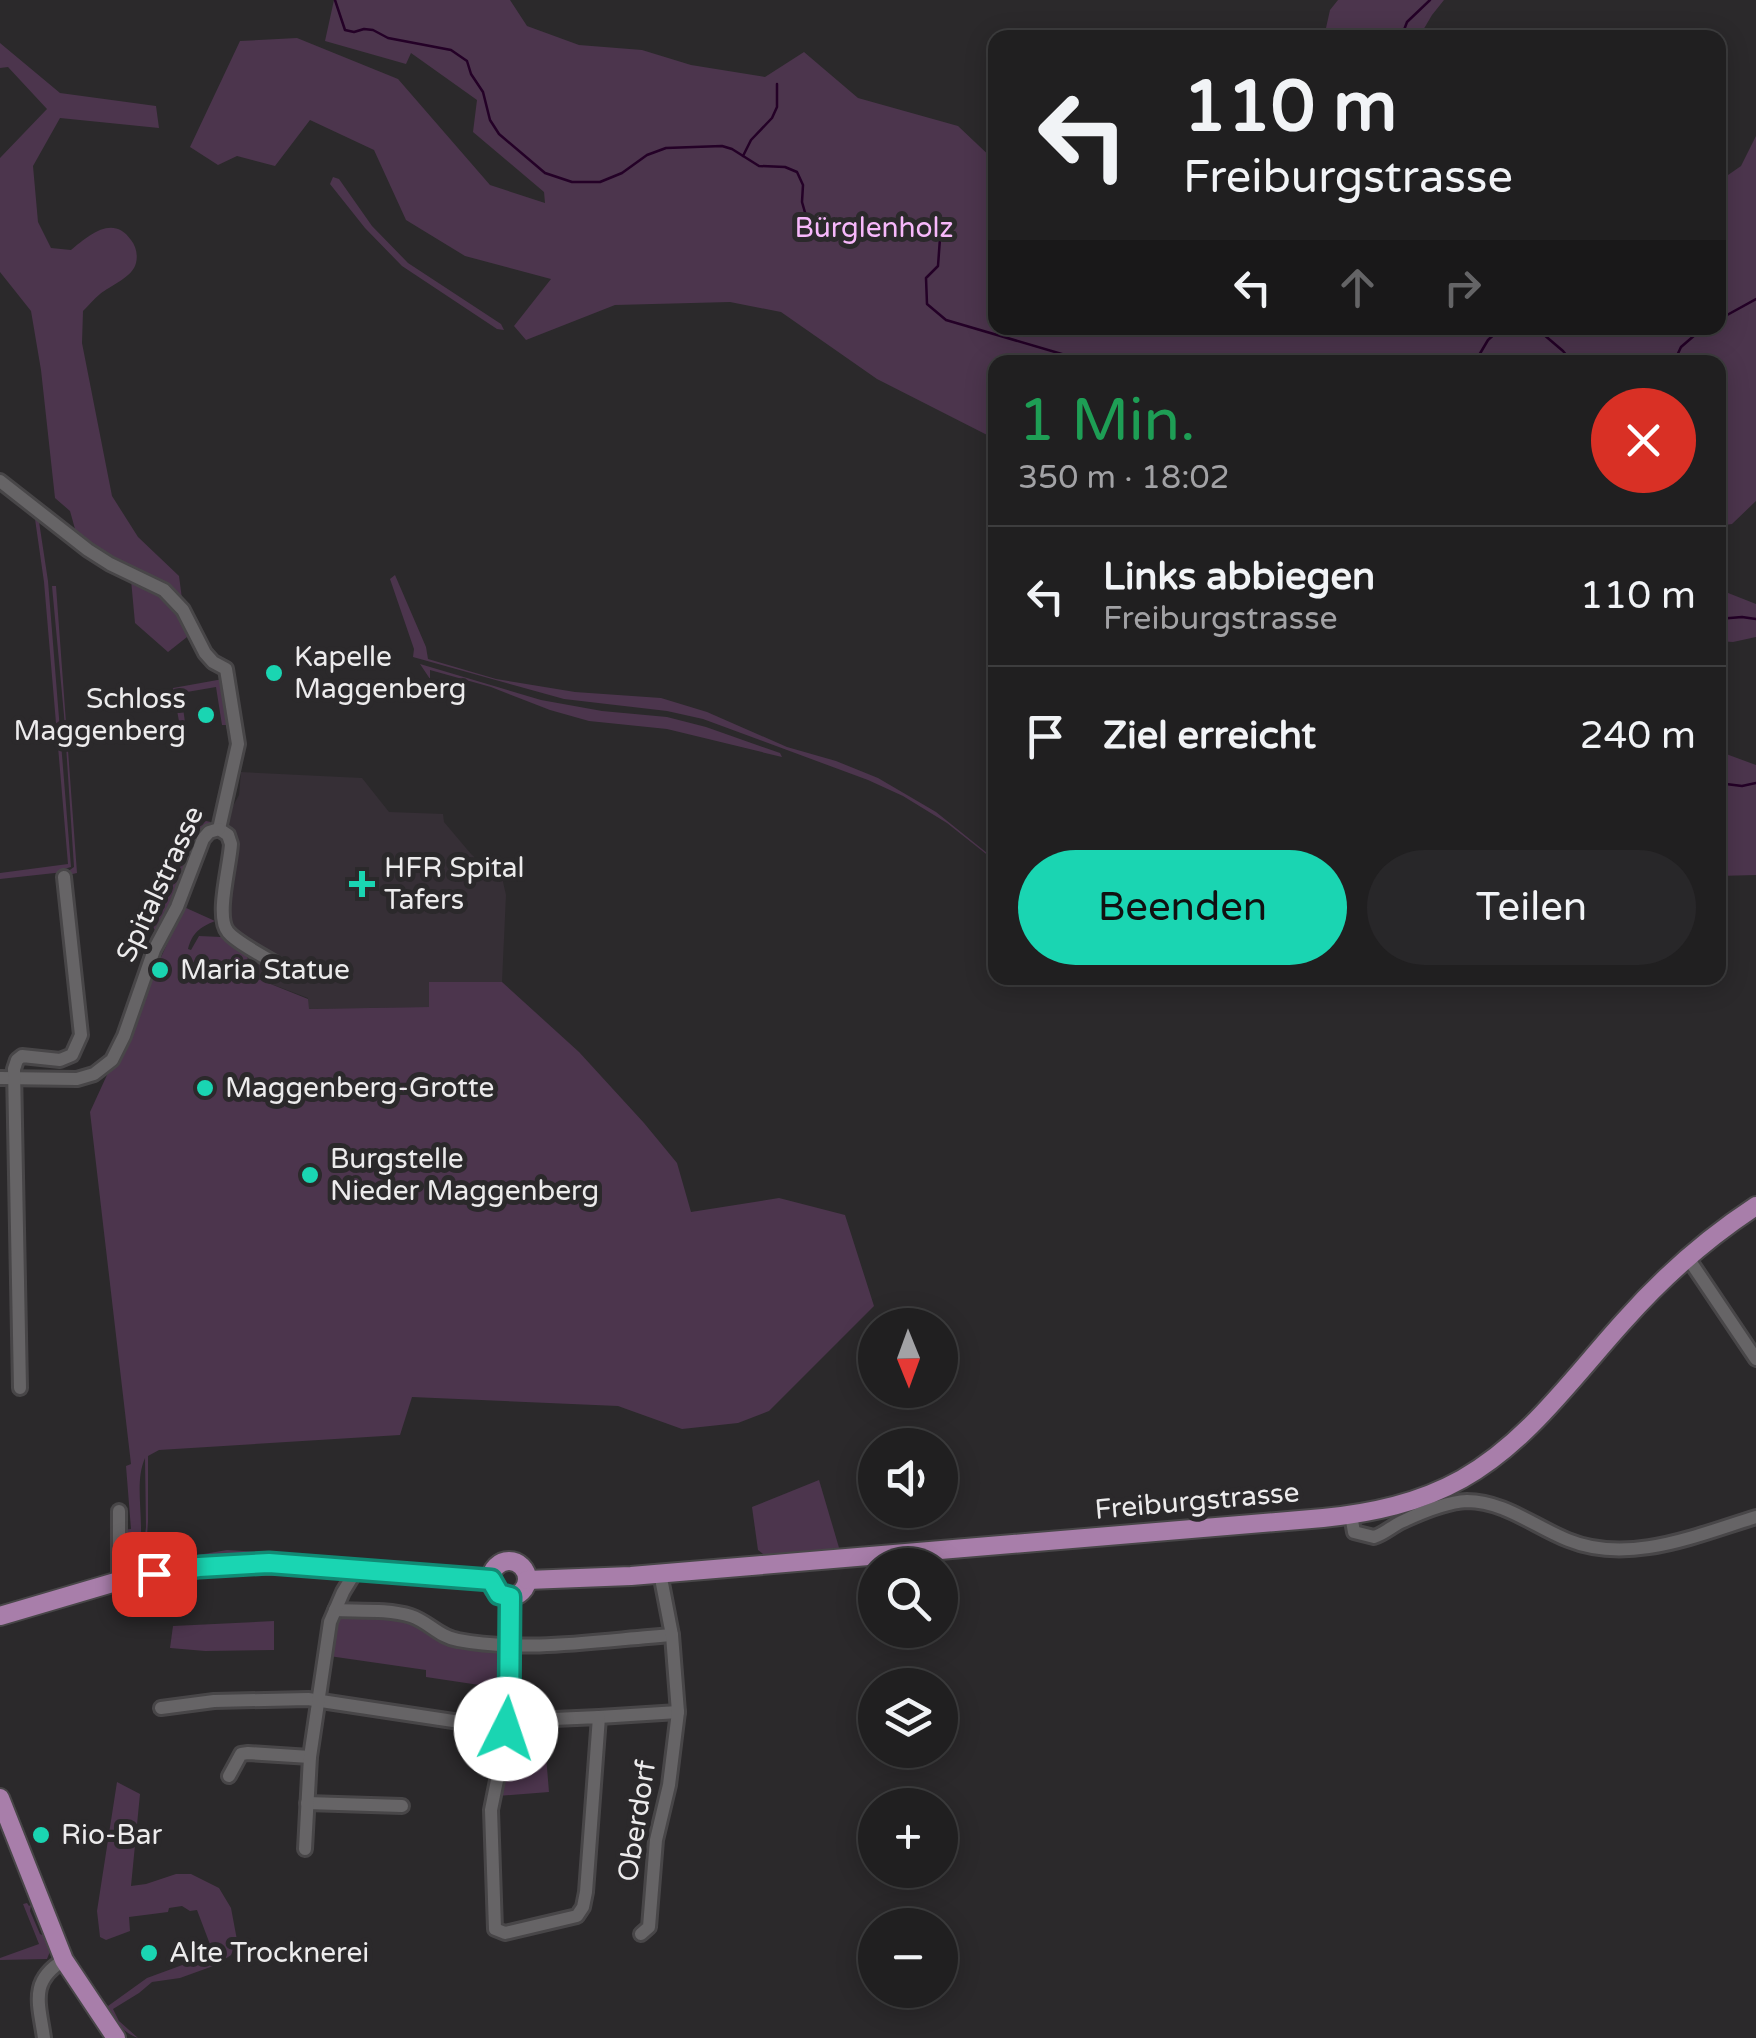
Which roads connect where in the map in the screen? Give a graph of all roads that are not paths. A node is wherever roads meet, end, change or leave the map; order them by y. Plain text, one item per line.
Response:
1 (0, 481) edge
2 (218, 829) junction
3 (64, 877) dead end
4 (297, 973) dead end
5 (0, 1059) edge
6 (17, 1060) junction
7 (7, 1078) edge
8 (1756, 1206) edge
9 (1688, 1258) junction
10 (1756, 1358) edge
11 (20, 1388) dead end
12 (120, 1511) dead end
13 (1351, 1515) junction
14 (1756, 1517) edge
15 (357, 1569) junction
16 (660, 1573) junction
17 (491, 1580) junction
18 (528, 1580) junction
19 (120, 1581) junction
20 (510, 1597) junction
21 (335, 1610) junction
22 (0, 1616) edge
23 (672, 1635) junction
24 (510, 1646) junction
25 (318, 1701) junction
26 (161, 1708) dead end
27 (678, 1712) junction
28 (599, 1717) junction
29 (508, 1725) junction
30 (310, 1757) junction
31 (229, 1776) dead end
32 (0, 1798) edge
33 (306, 1803) junction
34 (402, 1806) dead end
35 (305, 1849) dead end
36 (641, 1934) dead end
37 (64, 1960) junction
38 (44, 2038) edge
39 (116, 2038) edge

1 - 2 street, Spitalstrasse
2 - 4 street
2 - 7 street, Spitalstrasse
3 - 6 street
5 - 6 street
6 - 7 street
7 - 11 street
8 - 9 main road, Freiburgstrasse
9 - 10 street
9 - 13 main road, Freiburgstrasse
12 - 19 street
13 - 14 street
13 - 16 main road, Freiburgstrasse
15 - 17 main road, Freiburgstrasse
15 - 19 main road, Freiburgstrasse
15 - 21 street
16 - 18 main road, Freiburgstrasse
16 - 23 street, Oberdorf
17 - 18 main road, Freiburgstrasse
17 - 20 main road
18 - 20 main road
19 - 22 main road, Freiburgstrasse
20 - 24 street, Oberdorf
21 - 24 street
21 - 25 street
23 - 24 street
23 - 27 street, Oberdorf
24 - 29 street, Oberdorf
25 - 26 street
25 - 29 street
25 - 30 street
27 - 28 street
27 - 36 street, Oberdorf
28 - 29 street
28 - 29 street, Oberdorf
30 - 31 street
30 - 33 street
32 - 37 main road
33 - 34 street
33 - 35 street
37 - 38 street
37 - 39 main road

